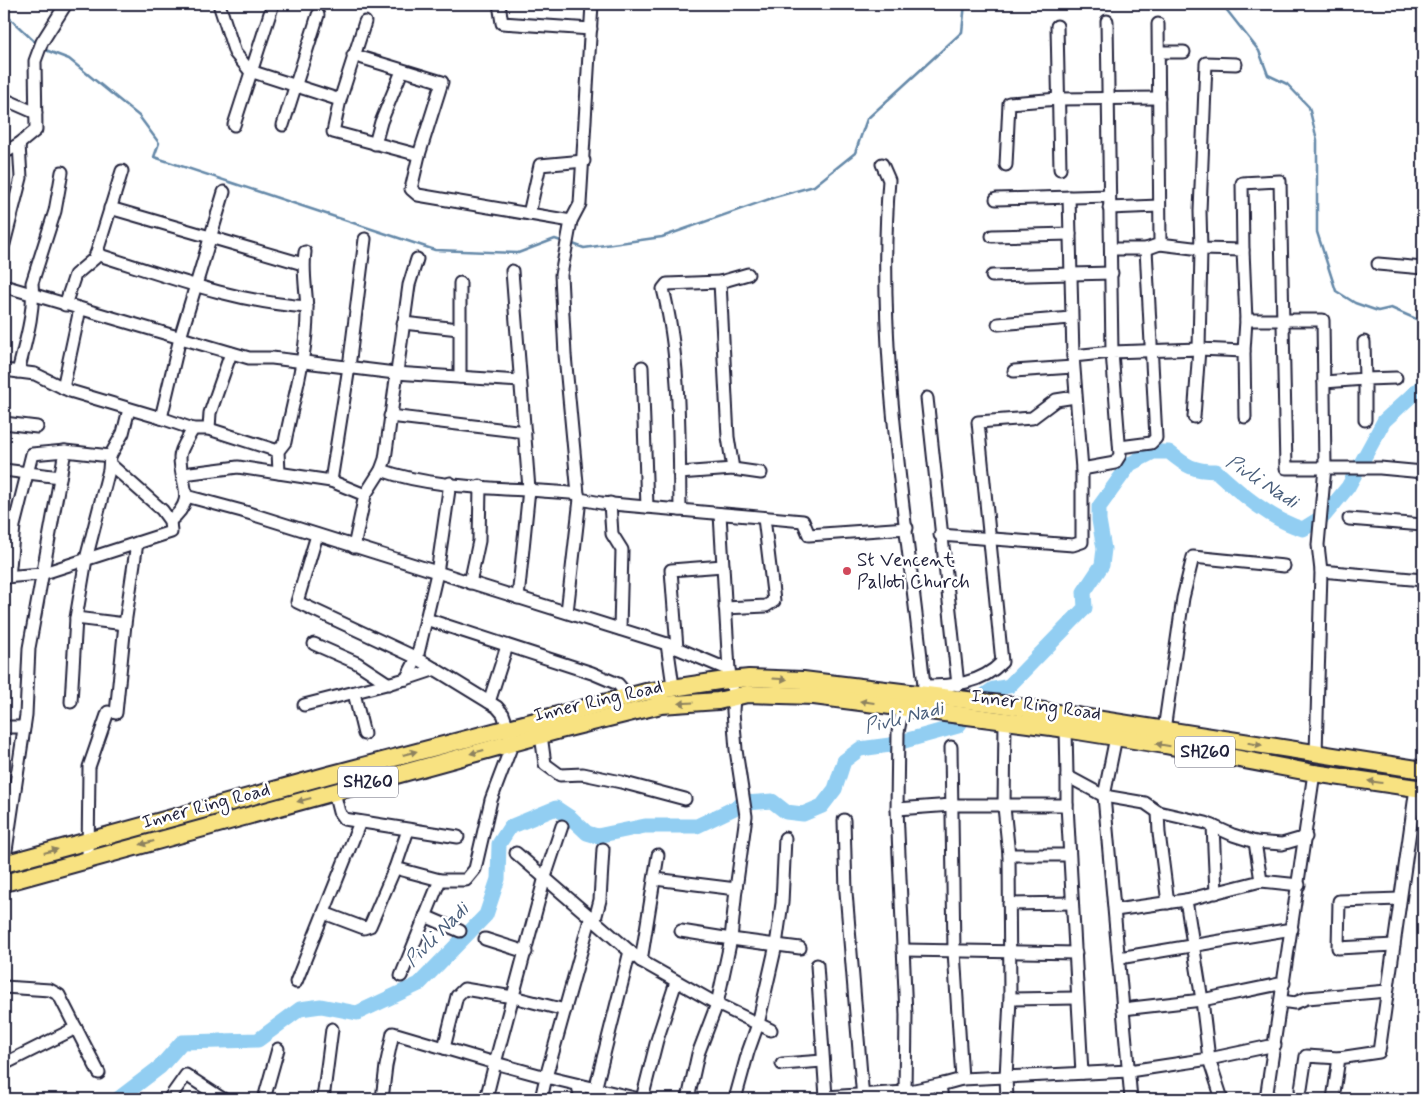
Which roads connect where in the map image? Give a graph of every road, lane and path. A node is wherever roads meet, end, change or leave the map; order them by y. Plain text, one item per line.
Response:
1 (66, 4) edge
2 (219, 4) edge
3 (272, 4) edge
4 (499, 4) edge
5 (592, 4) edge
6 (318, 15) dead end
7 (1107, 21) dead end
8 (365, 22) dead end
9 (1158, 24) dead end
10 (1057, 26) dead end
11 (591, 29) junction
12 (1159, 52) junction
13 (1184, 52) dead end
14 (353, 55) junction
15 (1236, 64) dead end
16 (250, 71) junction
17 (402, 71) junction
18 (295, 86) junction
19 (1108, 98) junction
20 (1159, 98) junction
21 (4, 99) edge
22 (1058, 99) junction
23 (340, 100) junction
24 (36, 112) junction
25 (234, 125) dead end
26 (283, 125) dead end
27 (19, 144) junction
28 (375, 144) junction
29 (4, 153) edge
30 (419, 155) junction
31 (584, 161) junction
32 (882, 164) dead end
33 (1006, 165) dead end
34 (1060, 169) dead end
35 (122, 171) dead end
36 (62, 172) dead end
37 (224, 192) dead end
38 (1070, 197) junction
39 (996, 199) dead end
40 (1109, 202) junction
41 (1159, 206) junction
42 (110, 208) junction
43 (529, 214) junction
44 (570, 221) junction
45 (1070, 234) junction
46 (212, 236) junction
47 (992, 236) dead end
48 (365, 239) dead end
49 (4, 244) edge
50 (1160, 244) junction
51 (1146, 248) junction
52 (1201, 248) junction
53 (1111, 249) junction
54 (1243, 250) junction
55 (96, 254) junction
56 (417, 259) dead end
57 (1378, 264) dead end
58 (1423, 268) edge
59 (512, 270) dead end
60 (1112, 272) junction
61 (748, 274) dead end
62 (1073, 274) junction
63 (992, 276) dead end
64 (720, 282) junction
65 (460, 283) dead end
66 (4, 286) edge
67 (196, 286) junction
68 (33, 295) junction
69 (65, 305) junction
70 (307, 307) junction
71 (80, 309) junction
72 (1071, 318) junction
73 (1246, 320) junction
74 (1284, 321) junction
75 (403, 323) junction
76 (998, 324) dead end
77 (459, 329) junction
78 (180, 338) junction
79 (1364, 342) dead end
80 (1199, 349) junction
81 (1153, 350) junction
82 (1244, 351) junction
83 (1112, 352) junction
84 (231, 353) junction
85 (1073, 356) junction
86 (302, 361) junction
87 (349, 367) junction
88 (642, 367) dead end
89 (1073, 368) junction
90 (4, 370) edge
91 (1014, 371) dead end
92 (18, 372) junction
93 (395, 373) junction
94 (460, 377) junction
95 (1396, 378) dead end
96 (1365, 379) junction
97 (520, 381) junction
98 (1324, 382) junction
99 (63, 388) junction
100 (1075, 397) junction
101 (927, 398) dead end
102 (129, 409) junction
103 (390, 416) junction
104 (1245, 417) dead end
105 (161, 418) junction
106 (1194, 418) dead end
107 (1365, 420) dead end
108 (4, 423) edge
109 (37, 427) dead end
110 (193, 429) junction
111 (209, 429) junction
112 (525, 432) junction
113 (1120, 447) junction
114 (65, 451) junction
115 (278, 451) junction
116 (110, 460) junction
117 (1324, 467) junction
118 (734, 469) junction
119 (1082, 469) junction
120 (4, 470) edge
121 (381, 470) junction
122 (279, 472) junction
123 (1423, 472) edge
124 (26, 473) junction
125 (679, 473) junction
126 (761, 473) dead end
127 (183, 474) junction
128 (60, 477) junction
129 (332, 481) junction
130 (450, 483) junction
131 (480, 486) junction
132 (529, 488) junction
133 (365, 495) junction
134 (186, 496) junction
135 (579, 496) junction
136 (610, 504) junction
137 (647, 507) junction
138 (680, 510) junction
139 (720, 514) junction
140 (764, 518) junction
141 (1348, 519) dead end
142 (170, 521) junction
143 (1423, 525) edge
144 (9, 526) edge
145 (907, 528) junction
146 (316, 535) junction
147 (940, 535) junction
148 (990, 540) junction
149 (138, 543) junction
150 (354, 547) junction
151 (86, 559) junction
152 (723, 566) junction
153 (1284, 566) dead end
154 (1321, 571) junction
155 (437, 573) junction
156 (41, 574) junction
157 (6, 577) edge
158 (1423, 580) edge
159 (470, 583) junction
160 (518, 598) junction
161 (726, 608) junction
162 (566, 612) junction
163 (76, 618) junction
164 (426, 619) junction
165 (125, 624) junction
166 (620, 629) junction
167 (314, 644) dead end
168 (507, 646) junction
169 (672, 646) junction
170 (418, 658) junction
171 (436, 669) junction
172 (730, 675) junction
173 (406, 679) junction
174 (389, 684) junction
175 (673, 686) junction
176 (924, 691) junction
177 (354, 692) junction
178 (958, 692) junction
179 (628, 696) junction
180 (734, 697) junction
181 (904, 700) junction
182 (71, 702) dead end
183 (490, 702) junction
184 (304, 705) dead end
185 (1005, 721) junction
186 (4, 727) edge
187 (24, 728) junction
188 (1066, 730) junction
189 (1164, 730) junction
190 (364, 734) dead end
191 (511, 735) junction
192 (541, 735) junction
193 (1116, 737) junction
194 (951, 747) dead end
195 (1316, 754) junction
196 (1423, 770) edge
197 (1314, 773) junction
198 (1066, 776) junction
199 (1419, 789) edge
200 (334, 792) junction
201 (1104, 796) junction
202 (685, 799) dead end
203 (952, 805) junction
204 (1066, 805) junction
205 (1004, 806) junction
206 (897, 809) junction
207 (1158, 812) junction
208 (844, 820) dead end
209 (360, 822) junction
210 (562, 826) dead end
211 (1213, 826) junction
212 (408, 830) junction
213 (458, 837) dead end
214 (1306, 837) junction
215 (785, 838) dead end
216 (87, 841) junction
217 (1255, 842) junction
218 (603, 849) dead end
219 (516, 853) dead end
220 (658, 855) dead end
221 (1069, 855) junction
222 (1009, 856) junction
223 (88, 860) junction
224 (4, 864) edge
225 (395, 868) junction
226 (545, 877) junction
227 (440, 880) junction
228 (655, 880) junction
229 (1261, 881) junction
230 (4, 883) edge
231 (1299, 885) junction
232 (736, 889) junction
233 (1216, 892) junction
234 (1186, 900) junction
235 (1400, 900) junction
236 (1168, 903) junction
237 (1009, 904) junction
238 (1072, 904) junction
239 (1115, 910) junction
240 (324, 913) junction
241 (425, 916) junction
242 (593, 918) junction
243 (1292, 929) junction
244 (460, 931) dead end
245 (681, 931) dead end
246 (484, 939) dead end
247 (730, 939) junction
248 (776, 945) junction
249 (1394, 945) junction
250 (1194, 947) junction
251 (800, 948) dead end
252 (903, 950) junction
253 (630, 951) junction
254 (954, 951) junction
255 (526, 952) junction
256 (1009, 952) junction
257 (1076, 953) junction
258 (1119, 958) junction
259 (641, 961) junction
260 (816, 965) dead end
261 (400, 976) dead end
262 (296, 982) dead end
263 (676, 982) junction
264 (1284, 983) junction
265 (4, 986) edge
266 (1387, 991) junction
267 (513, 997) junction
268 (1077, 998) junction
269 (1010, 999) junction
270 (1202, 1000) junction
271 (1281, 1000) junction
272 (717, 1004) junction
273 (1123, 1009) junction
274 (565, 1010) junction
275 (758, 1024) junction
276 (76, 1028) junction
277 (332, 1028) dead end
278 (771, 1030) dead end
279 (1275, 1045) junction
280 (444, 1048) junction
281 (278, 1049) dead end
282 (1339, 1058) junction
283 (1209, 1059) junction
284 (823, 1061) junction
285 (495, 1063) junction
286 (4, 1064) edge
287 (782, 1064) dead end
288 (1129, 1071) junction
289 (99, 1072) dead end
290 (1082, 1073) junction
291 (546, 1077) junction
292 (1006, 1078) junction
293 (962, 1079) junction
294 (943, 1084) junction
295 (578, 1086) junction
296 (1301, 1089) dead end
297 (595, 1090) junction
298 (906, 1095) edge
299 (862, 1097) edge
300 (826, 1098) edge
301 (169, 1099) edge
302 (223, 1099) edge
303 (264, 1099) edge
304 (323, 1099) edge
305 (382, 1099) edge
306 (486, 1099) edge
307 (541, 1099) edge
308 (581, 1099) edge
309 (641, 1099) edge
310 (688, 1099) edge
311 (735, 1099) edge
312 (942, 1099) edge
313 (1007, 1099) edge
314 (1131, 1099) edge
315 (1222, 1099) edge
316 (1266, 1099) edge
317 (1332, 1099) edge

1 - 24 street
2 - 16 street
3 - 16 street
4 - 11 street
5 - 11 street
6 - 18 street
7 - 19 street
8 - 14 street
9 - 12 street
10 - 22 street
11 - 31 street
12 - 13 street
12 - 20 street
14 - 17 street
14 - 23 street
15 - 52 street
16 - 18 street
16 - 25 street
17 - 28 street
17 - 30 street
18 - 23 street
18 - 26 street
19 - 20 street
19 - 22 street
19 - 40 street
20 - 41 street
21 - 24 street
22 - 33 street
22 - 34 street
23 - 28 street
24 - 27 street
27 - 29 street
27 - 49 street
28 - 30 street
30 - 43 street
31 - 43 street
31 - 44 street
32 - 145 street
35 - 42 street
36 - 68 street
37 - 46 street
38 - 39 street
38 - 40 street
38 - 45 street
40 - 41 street
40 - 53 street
41 - 50 street
42 - 46 street
42 - 55 street
43 - 44 street
44 - 135 street
45 - 47 street
45 - 62 street
46 - 67 street
46 - 70 street
48 - 87 street
50 - 51 street
50 - 52 street
51 - 53 street
51 - 81 street
52 - 54 street
52 - 80 street
53 - 60 street
54 - 73 street
54 - 74 street
55 - 67 street
55 - 69 street
56 - 75 street
57 - 58 street
59 - 97 street
60 - 62 street
60 - 83 street
61 - 64 street
62 - 63 street
62 - 72 street
64 - 118 street
64 - 125 street
65 - 77 street
66 - 68 street
67 - 70 street
67 - 78 street
68 - 69 street
68 - 92 street
69 - 71 street
70 - 86 street
71 - 78 street
71 - 99 street
72 - 76 street
72 - 85 street
73 - 74 street
73 - 82 street
74 - 98 street
74 - 117 street
75 - 77 street
75 - 93 street
77 - 94 street
78 - 84 street
78 - 105 street
79 - 96 street
80 - 81 street
80 - 82 street
80 - 106 street
81 - 83 street
81 - 113 street
82 - 104 street
83 - 85 street
83 - 113 street
84 - 86 street
84 - 111 street
85 - 89 street
86 - 87 street
86 - 115 street
87 - 93 street
87 - 129 street
88 - 137 street
89 - 91 street
89 - 100 street
90 - 92 street
92 - 99 street
93 - 94 street
93 - 103 street
94 - 97 street
95 - 96 street
96 - 98 street
96 - 107 street
97 - 112 street
98 - 117 street
99 - 102 street
100 - 119 street
100 - 148 street
101 - 147 street
102 - 105 street
102 - 116 street
103 - 112 street
103 - 121 street
105 - 110 street
108 - 109 street
110 - 111 street
110 - 127 street
111 - 115 street
112 - 132 street
113 - 119 street
114 - 116 street
114 - 124 street
114 - 128 street
115 - 122 street
116 - 142 street
116 - 151 street
117 - 123 street
117 - 154 street
118 - 125 street
118 - 126 street
119 - 148 street
120 - 124 street
121 - 130 street
121 - 133 street
122 - 127 street
122 - 129 street
124 - 128 street
124 - 144 street
125 - 138 street
127 - 134 street
128 - 156 street
129 - 133 street
130 - 131 street
130 - 155 street
131 - 132 street
131 - 159 street
132 - 135 street
132 - 160 street
133 - 150 street
134 - 142 street
134 - 146 street
135 - 136 street
135 - 162 street
136 - 137 street
136 - 166 street
137 - 138 street
138 - 139 street
139 - 140 street
139 - 152 street
140 - 145 street
140 - 161 street
141 - 143 street
142 - 149 street
144 - 157 street
145 - 176 street
146 - 150 street
146 - 170 street
147 - 148 street
147 - 178 street
148 - 178 street
149 - 151 street
149 - 165 street
150 - 155 street
151 - 156 street
151 - 163 street
152 - 161 street
152 - 169 street
153 - 189 street
154 - 158 street
154 - 195 street
155 - 159 street
155 - 164 street
156 - 157 street
156 - 187 street
159 - 160 street
160 - 162 street
161 - 172 street
162 - 166 street
163 - 165 street
163 - 182 street
164 - 168 street
164 - 170 street
165 - 216 street
166 - 169 street
167 - 174 street
168 - 179 street
168 - 183 street
169 - 172 street
169 - 175 street
170 - 171 street
170 - 173 street
171 - 173 street
171 - 183 street
172 - 175 highway, Inner Ring Road / SH260
172 - 180 street
172 -> 181 highway, Inner Ring Road / SH260
173 - 174 street
174 - 177 street
175 - 179 highway, Inner Ring Road / SH260
176 - 178 highway, Inner Ring Road / SH260
176 - 181 highway, Inner Ring Road / SH260
177 - 184 street
177 - 190 street
178 - 189 highway, Inner Ring Road / SH260
179 - 191 highway, Inner Ring Road / SH260
181 -> 180 highway, Inner Ring Road / SH260
180 -> 192 highway, Inner Ring Road / SH260
180 - 232 street
181 - 185 highway, Inner Ring Road / SH260
181 - 206 street
183 - 191 street
185 - 188 highway, Inner Ring Road / SH260
185 - 205 street
186 - 187 street
187 - 224 street
188 - 193 highway, Inner Ring Road / SH260
188 - 198 street
189 -> 195 highway, Inner Ring Road / SH260
191 - 192 highway, Inner Ring Road / SH260
191 -> 200 highway, Inner Ring Road / SH260
216 -> 191 highway, Inner Ring Road / SH260
191 - 227 street
192 - 202 street
197 -> 193 highway, Inner Ring Road / SH260
193 - 201 street
194 - 203 street
195 - 196 highway, Inner Ring Road / SH260
199 -> 197 highway, Inner Ring Road / SH260
197 - 214 street
198 - 201 street
198 - 204 street
199 - 235 street
200 - 209 street
200 -> 223 highway, Inner Ring Road / SH260
201 - 207 street
201 - 239 street
203 - 205 street
203 - 206 street
203 - 254 street
204 - 205 street
204 - 221 street
205 - 222 street
206 - 252 street
207 - 211 street
207 - 236 street
208 - 299 street
209 - 212 street
209 - 240 street
210 - 226 street
211 - 217 street
211 - 233 street
212 - 213 street
212 - 225 street
214 - 217 street
214 - 231 street
215 - 248 street
216 - 223 street
224 -> 216 highway, Inner Ring Road / SH260
217 - 229 street
218 - 242 street
219 - 226 street
220 - 228 street
221 - 222 street
221 - 238 street
222 - 237 street
223 - 230 highway, Inner Ring Road / SH260
225 - 227 street
225 - 240 street
226 - 242 street
226 - 255 street
227 - 241 street
228 - 232 street
228 - 259 street
229 - 231 street
229 - 233 street
231 - 243 street
232 - 247 street
233 - 234 street
234 - 236 street
234 - 250 street
235 - 249 street
235 - 249 street
236 - 239 street
237 - 238 street
237 - 256 street
238 - 257 street
239 - 258 street
240 - 262 street
241 - 244 street
241 - 261 street
242 - 253 street
242 - 274 street
243 - 250 street
243 - 264 street
245 - 247 street
246 - 255 street
247 - 248 street
247 - 272 street
248 - 251 street
248 - 275 street
249 - 266 street
250 - 258 street
250 - 270 street
252 - 254 street
252 - 298 street
253 - 259 street
253 - 297 street
254 - 256 street
254 - 293 street
255 - 267 street
256 - 257 street
256 - 269 street
257 - 268 street
258 - 273 street
259 - 263 street
260 - 284 street
263 - 272 street
263 - 309 street
264 - 270 street
264 - 271 street
265 - 276 street
266 - 271 street
266 - 282 street
267 - 274 street
267 - 280 street
267 - 285 street
268 - 269 street
268 - 290 street
269 - 292 street
270 - 273 street
270 - 283 street
271 - 279 street
272 - 275 street
272 - 310 street
273 - 288 street
274 - 291 street
275 - 278 street
275 - 311 street
276 - 286 street
276 - 289 street
277 - 304 street
279 - 283 street
279 - 316 street
280 - 285 street
280 - 305 street
281 - 303 street
282 - 296 street
282 - 317 street
283 - 288 street
283 - 315 street
284 - 287 street
284 - 300 street
285 - 291 street
285 - 306 street
288 - 290 street
288 - 314 street
290 - 292 street
291 - 295 street
291 - 307 street
292 - 293 street
292 - 313 street
293 - 294 street
294 - 298 street
294 - 312 street
295 - 297 street
295 - 308 street
297 - 309 street
298 - 299 street
299 - 300 street
301 - 302 street

